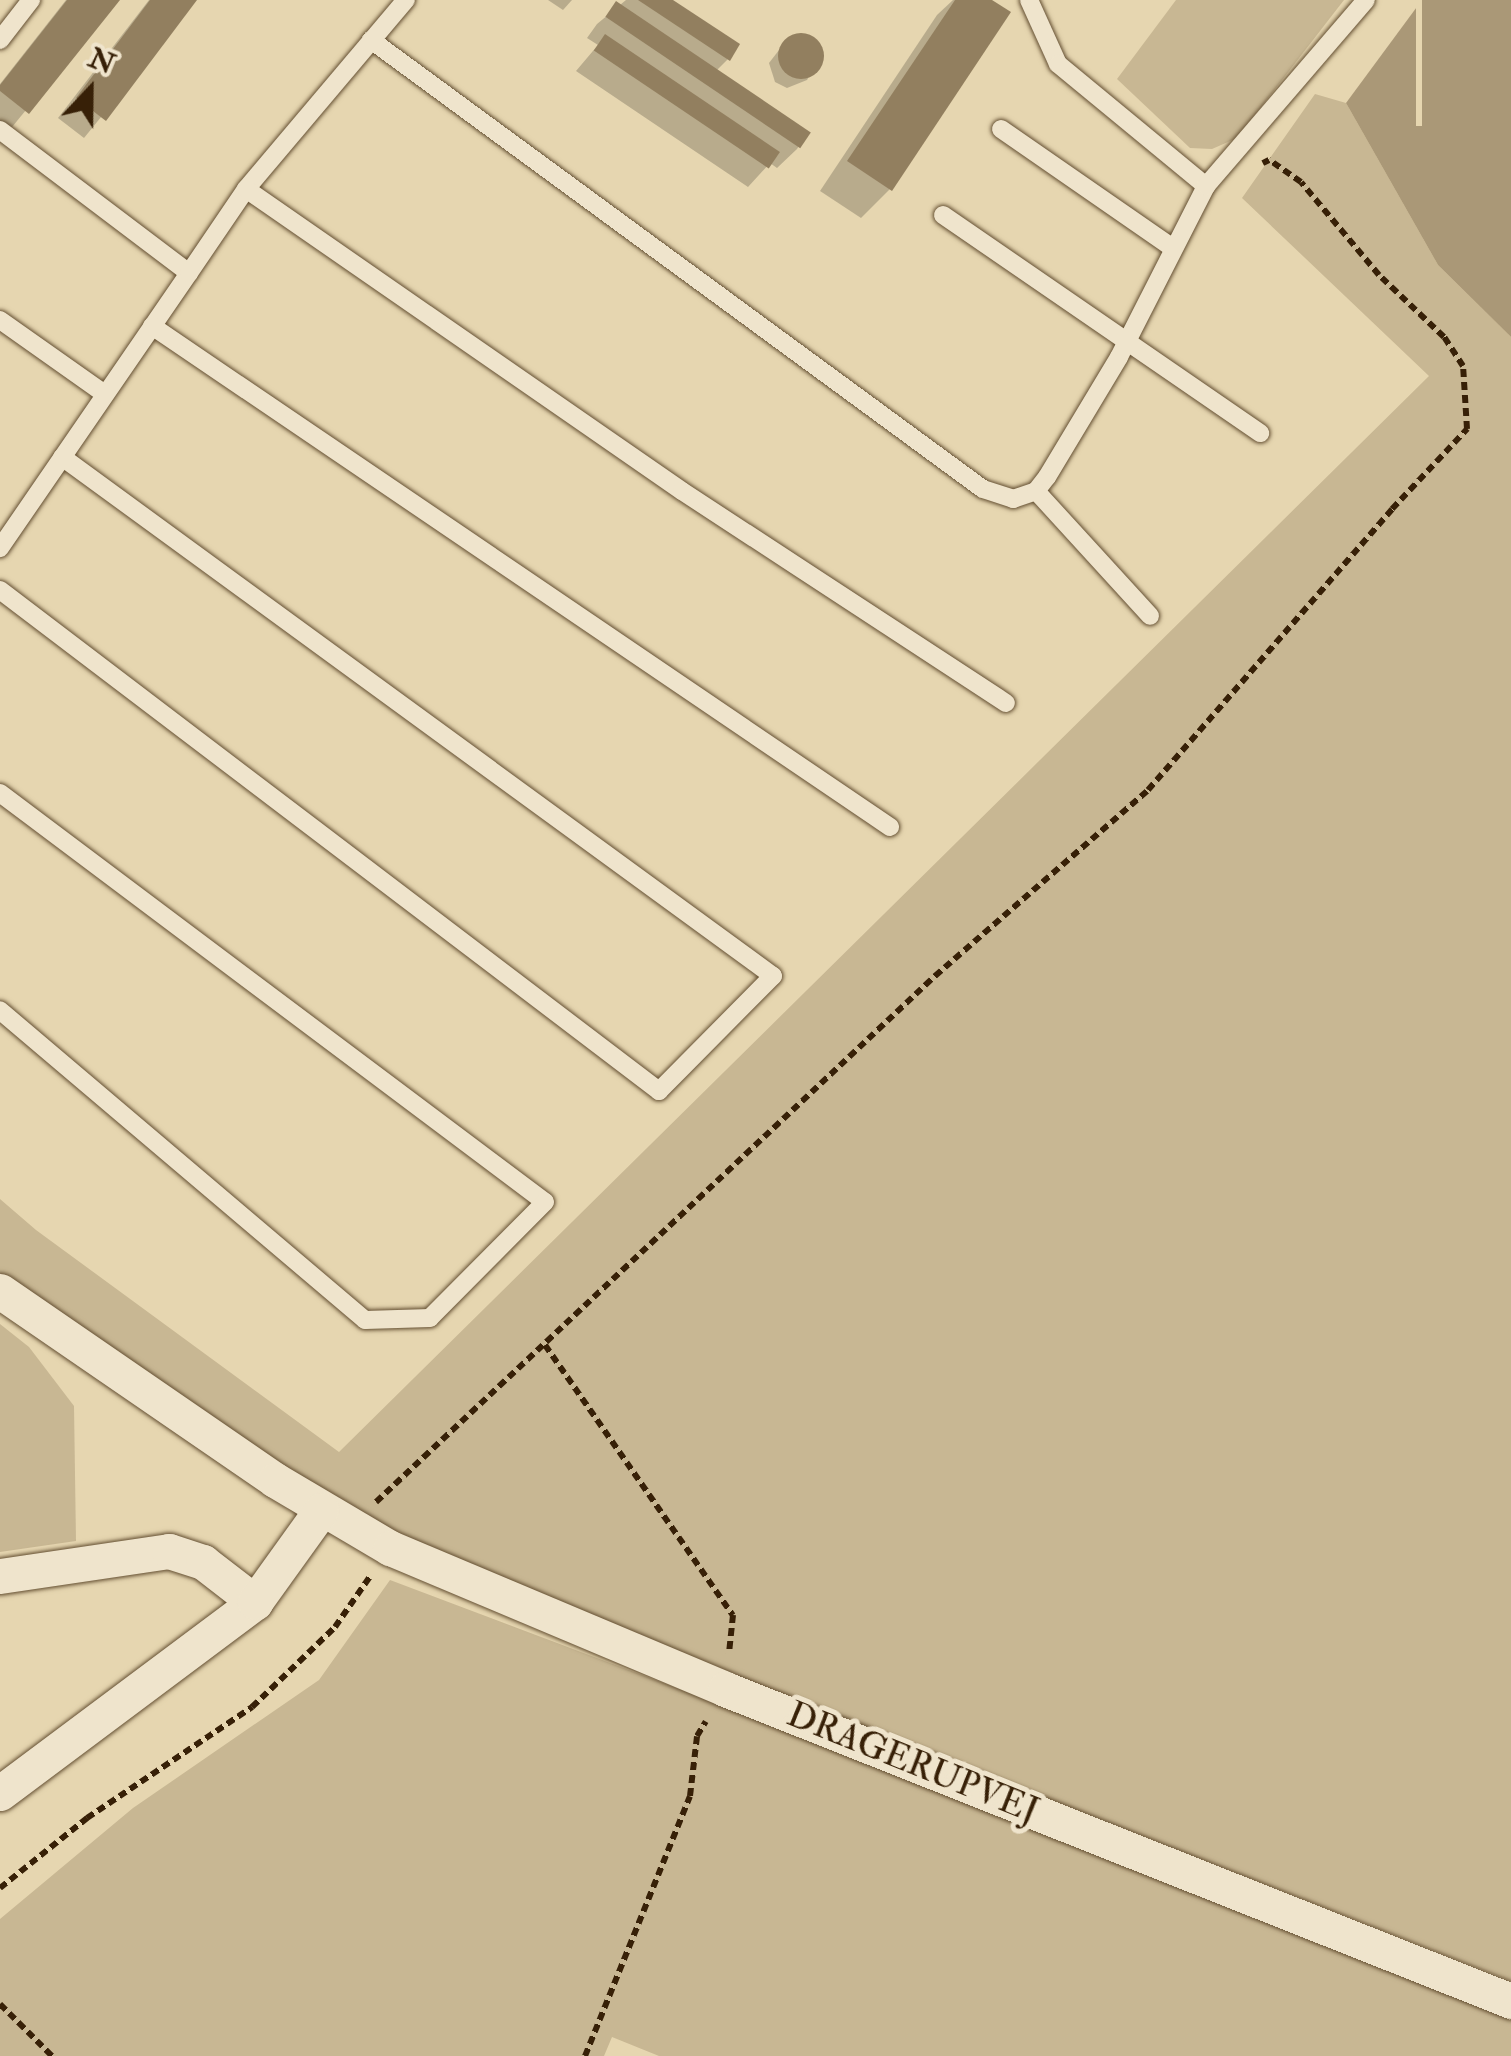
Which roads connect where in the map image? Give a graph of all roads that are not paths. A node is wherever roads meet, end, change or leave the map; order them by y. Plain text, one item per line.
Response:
1 (31, 0) edge
2 (406, 0) edge
3 (1030, 0) edge
4 (1366, 0) edge
5 (0, 40) edge
6 (371, 40) junction
7 (1002, 129) dead end
8 (0, 130) edge
9 (1206, 186) junction
10 (246, 189) junction
11 (943, 215) dead end
12 (1174, 248) junction
13 (189, 273) junction
14 (0, 320) edge
15 (152, 326) junction
16 (1127, 341) junction
17 (105, 394) junction
18 (1260, 433) dead end
19 (62, 457) junction
20 (1036, 491) junction
21 (2, 540) edge
22 (0, 590) edge
23 (1150, 616) dead end
24 (1006, 703) dead end
25 (0, 793) edge
26 (890, 826) dead end
27 (0, 1010) edge
28 (0, 1291) edge
29 (321, 1510) junction
30 (0, 1576) edge
31 (256, 1602) junction
32 (0, 1792) edge
33 (1511, 2001) edge

1 - 5 lane
2 - 6 lane
3 - 9 lane
4 - 9 lane
6 - 10 lane
6 - 20 lane
7 - 12 lane
8 - 13 lane
9 - 12 lane
10 - 13 lane
10 - 24 lane
11 - 16 lane
12 - 16 lane
13 - 15 lane
14 - 17 lane
15 - 17 lane
15 - 26 lane
16 - 18 lane
16 - 20 lane
17 - 19 lane
19 - 21 lane
19 - 22 lane
20 - 23 lane
25 - 27 lane
28 - 29 street, DRAGERUPVEJ
29 - 31 street
29 - 33 street, DRAGERUPVEJ
30 - 31 street
31 - 32 street

